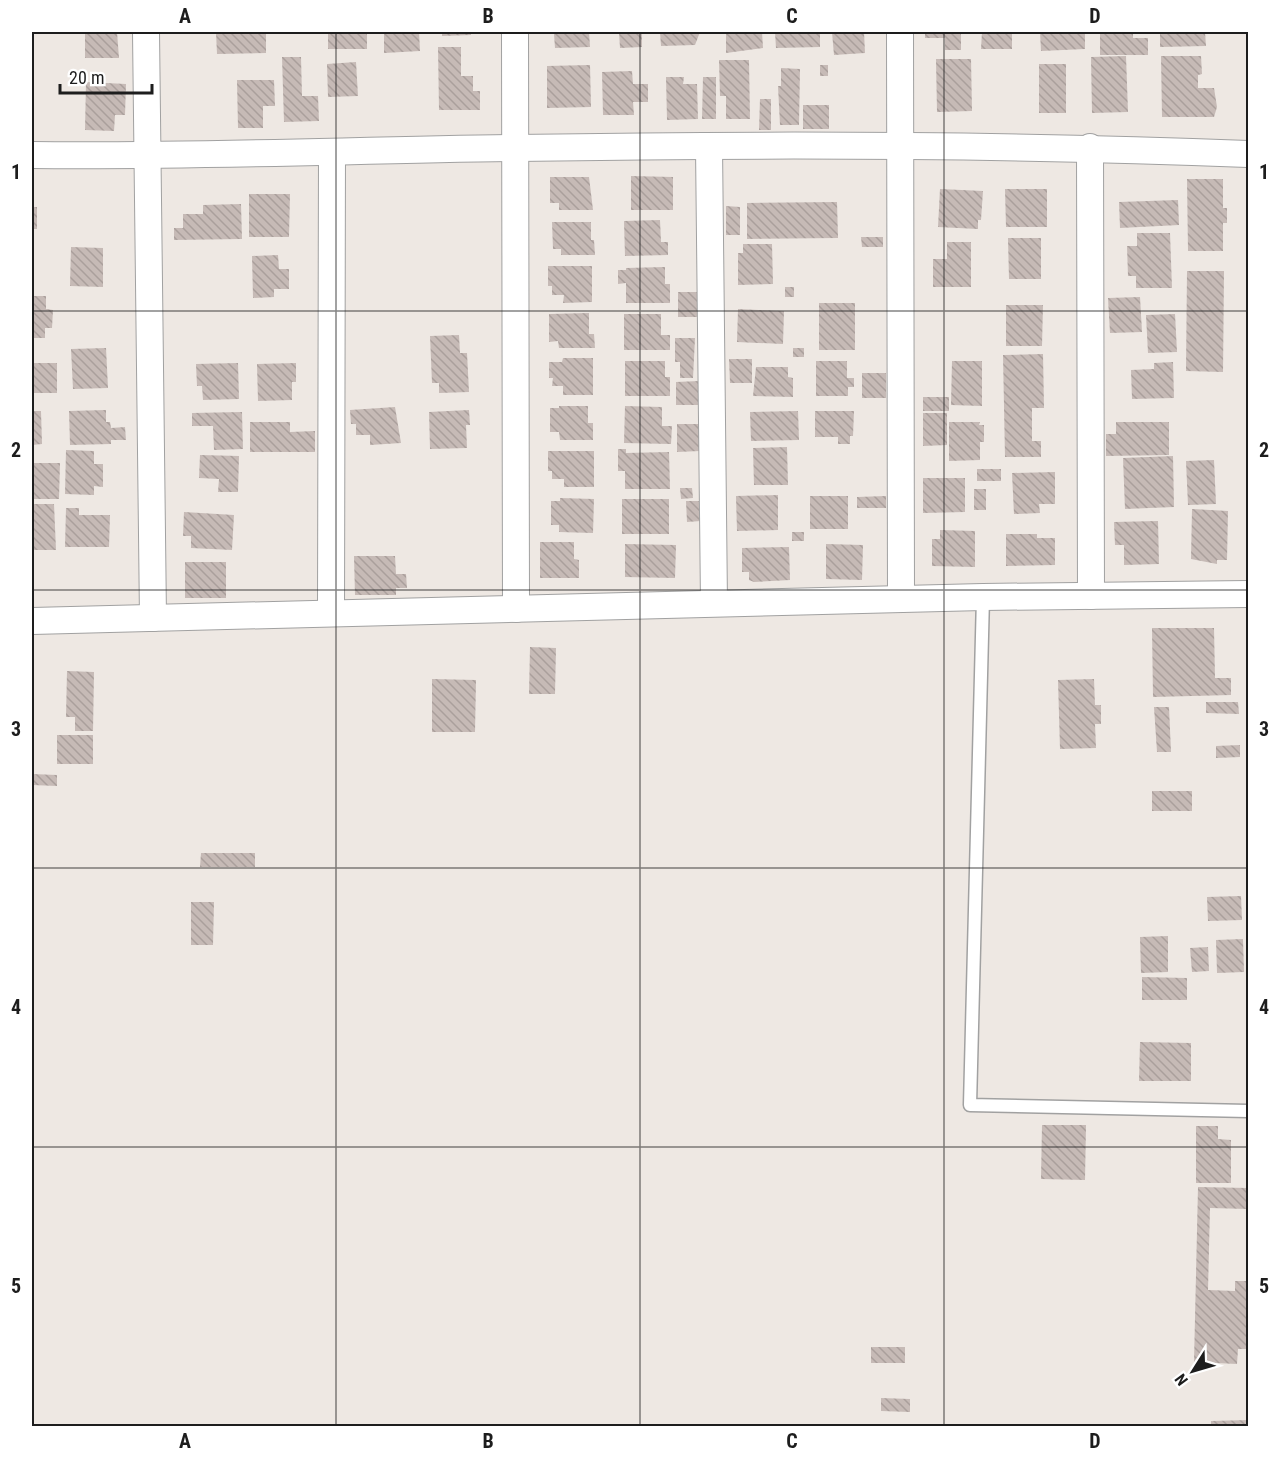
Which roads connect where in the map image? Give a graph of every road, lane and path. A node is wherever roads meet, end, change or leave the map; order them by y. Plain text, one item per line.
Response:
1 (146, 32) edge
2 (515, 32) edge
3 (900, 32) edge
4 (900, 146) junction
5 (709, 147) junction
6 (1090, 147) junction
7 (515, 148) junction
8 (332, 152) junction
9 (1248, 154) edge
10 (32, 155) edge
11 (148, 156) junction
12 (1248, 594) edge
13 (1091, 596) junction
14 (983, 597) junction
15 (901, 599) junction
16 (714, 603) junction
17 (516, 609) junction
18 (331, 613) junction
19 (153, 618) junction
20 (32, 621) edge
21 (1248, 1111) edge

1 - 11 street
2 - 7 street
3 - 4 street
4 - 5 street
4 - 6 street
4 - 15 street
5 - 7 street
5 - 16 street
6 - 9 street
6 - 13 street
7 - 8 street
7 - 17 street
8 - 11 street
8 - 18 street
10 - 11 street
11 - 19 street
12 - 13 street
13 - 14 street
14 - 15 street
14 - 21 lane
15 - 16 street
16 - 17 street
17 - 18 street
18 - 19 street
19 - 20 street

